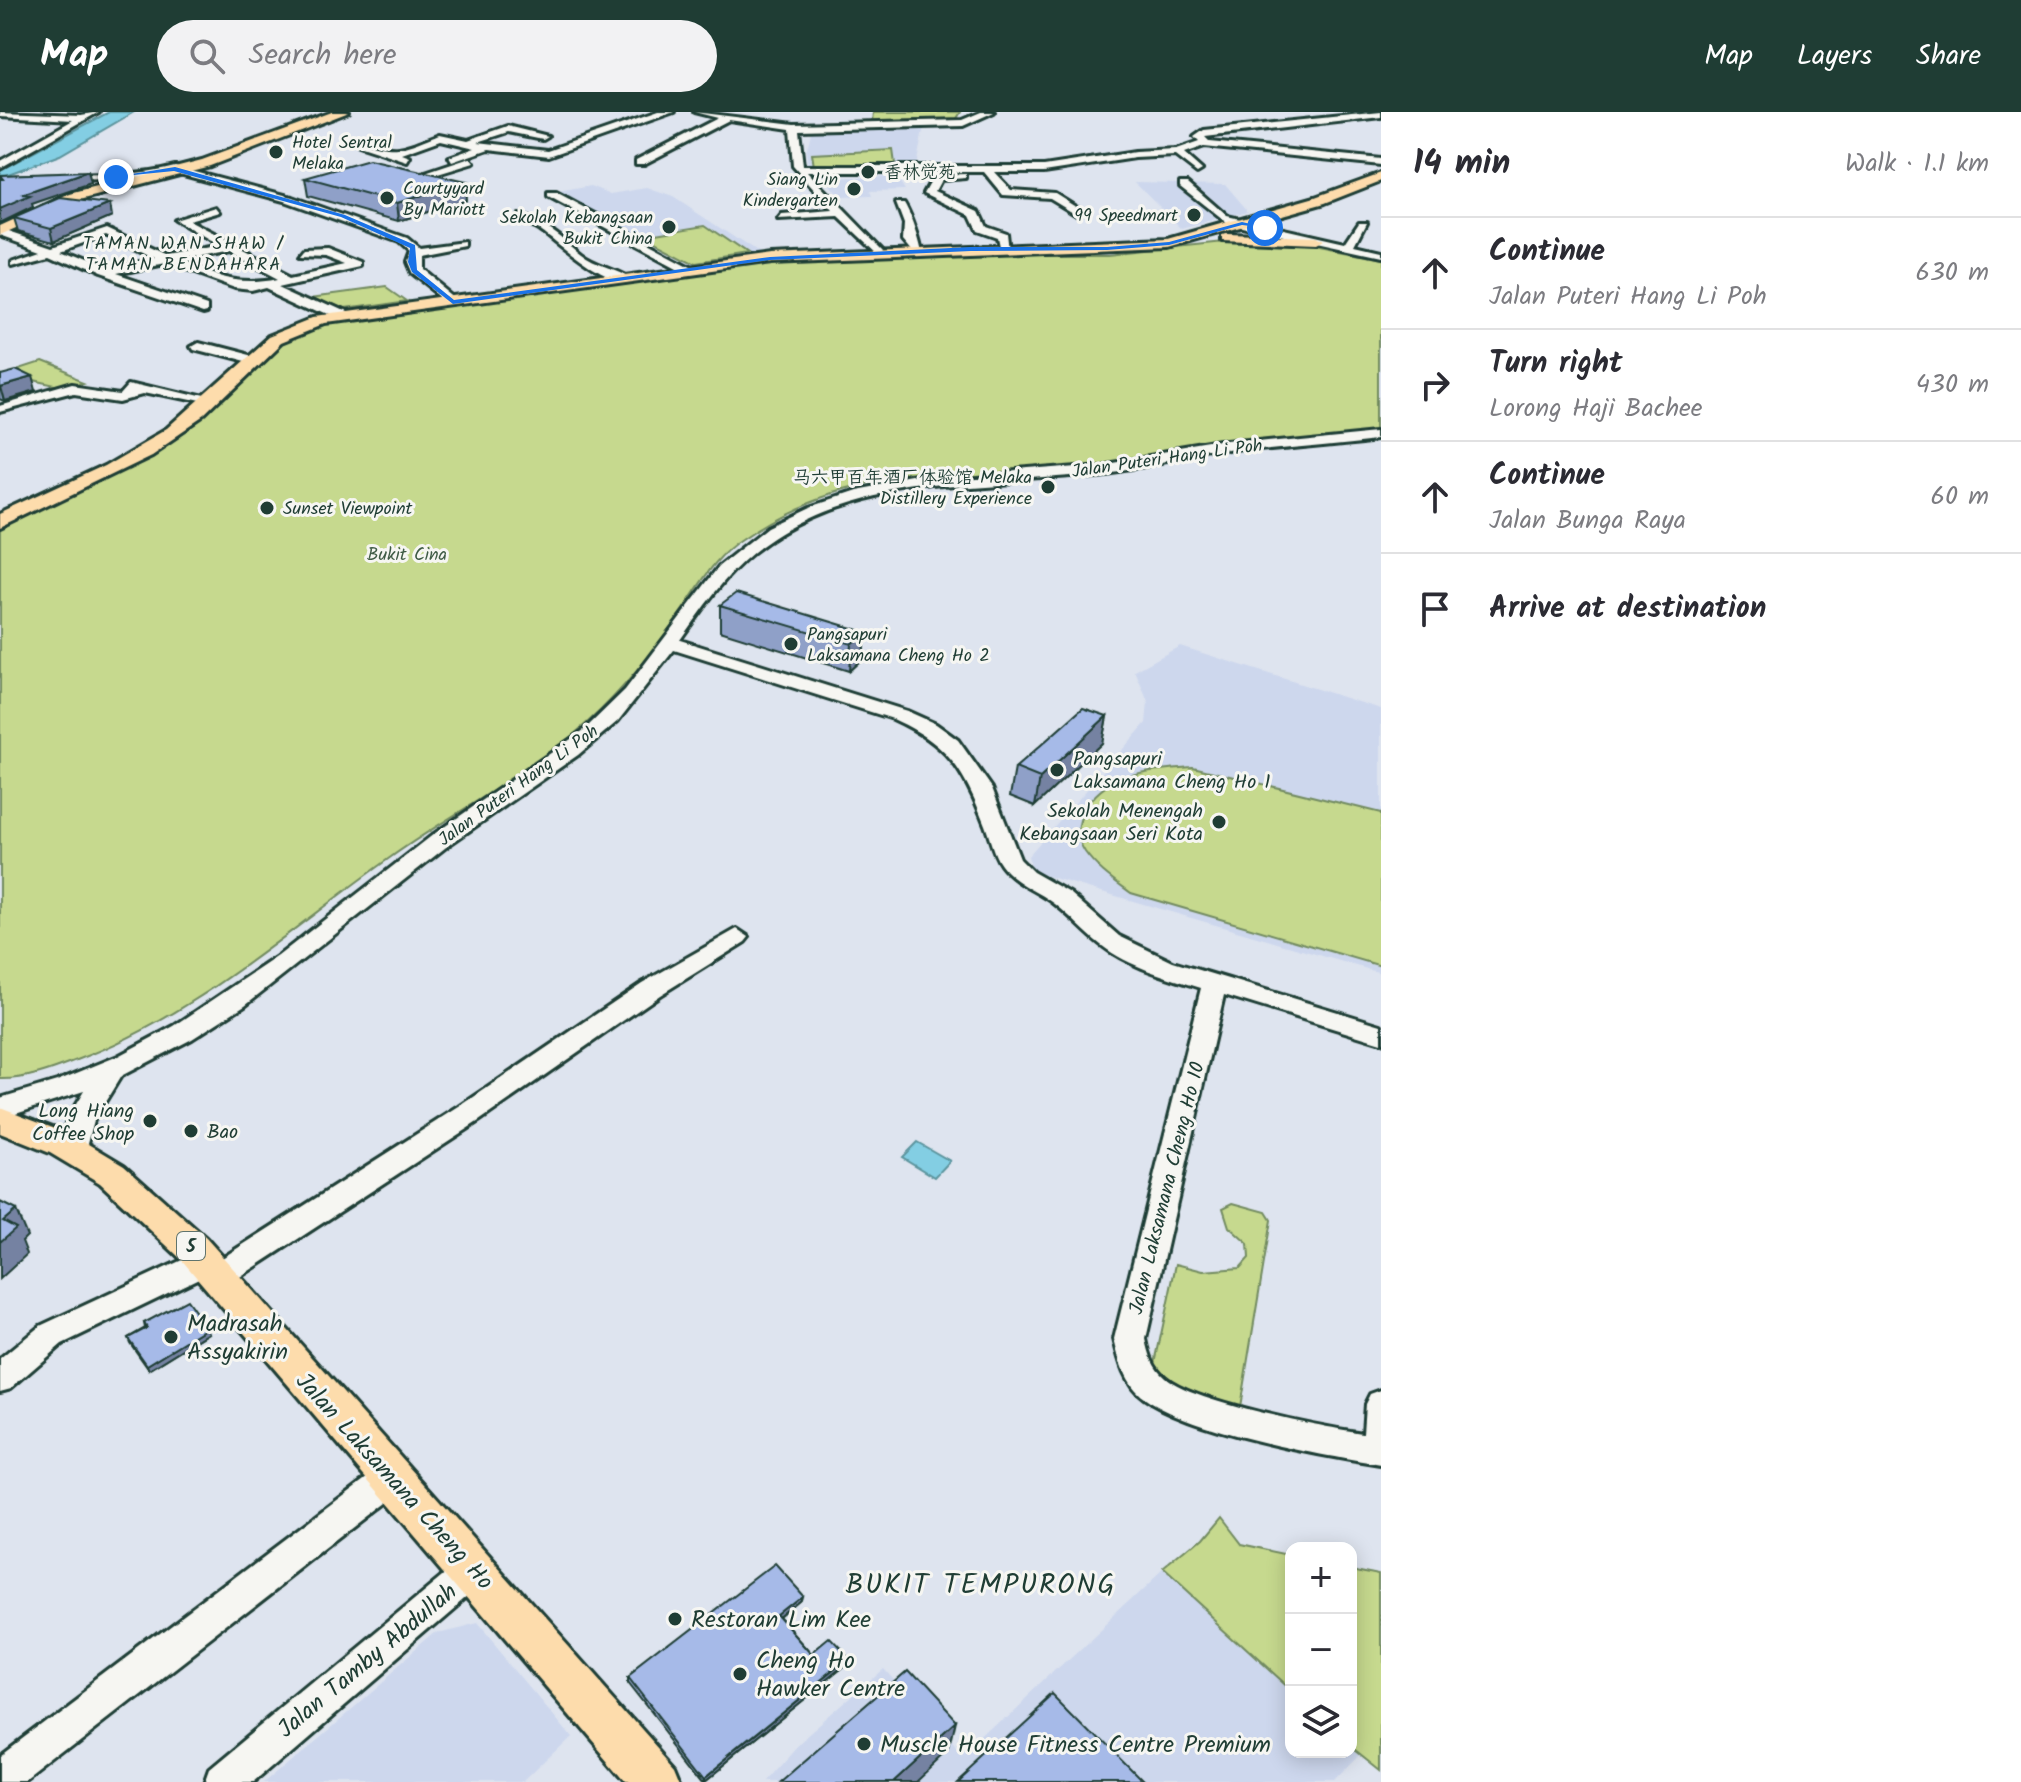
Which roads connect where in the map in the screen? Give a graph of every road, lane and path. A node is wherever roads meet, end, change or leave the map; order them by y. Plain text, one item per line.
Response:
1 (94, 112) edge
2 (343, 112) edge
3 (669, 112) edge
4 (699, 112) edge
5 (788, 112) edge
6 (989, 112) edge
7 (0, 113) edge
8 (682, 114) dead end
9 (1381, 114) edge
10 (727, 117) junction
11 (81, 118) junction
12 (770, 123) junction
13 (627, 124) junction
14 (794, 127) junction
15 (543, 136) dead end
16 (648, 141) dead end
17 (469, 142) junction
18 (1204, 144) junction
19 (673, 145) junction
20 (363, 146) dead end
21 (486, 146) junction
22 (523, 152) junction
23 (1177, 153) junction
24 (391, 154) junction
25 (452, 159) dead end
26 (640, 162) dead end
27 (1381, 162) edge
28 (0, 165) edge
29 (180, 169) junction
30 (442, 169) junction
31 (800, 169) junction
32 (1197, 170) dead end
33 (989, 172) junction
34 (418, 177) edge
35 (1381, 177) edge
36 (88, 178) junction
37 (0, 181) edge
38 (1184, 184) dead end
39 (101, 188) junction
40 (552, 195) dead end
41 (900, 205) dead end
42 (216, 210) dead end
43 (1078, 212) dead end
44 (842, 214) junction
45 (518, 218) dead end
46 (782, 218) dead end
47 (1266, 222) junction
48 (1237, 223) junction
49 (1363, 224) dead end
50 (0, 231) edge
51 (1316, 241) junction
52 (1169, 243) junction
53 (461, 244) dead end
54 (1349, 246) junction
55 (229, 247) junction
56 (1004, 249) junction
57 (54, 251) junction
58 (918, 251) junction
59 (304, 252) dead end
60 (415, 252) junction
61 (879, 252) junction
62 (1381, 254) edge
63 (167, 260) junction
64 (17, 262) dead end
65 (694, 270) junction
66 (102, 273) junction
67 (290, 278) junction
68 (626, 280) junction
69 (270, 283) junction
70 (453, 302) junction
71 (203, 308) dead end
72 (342, 316) junction
73 (198, 346) dead end
74 (251, 360) junction
75 (108, 377) dead end
76 (144, 389) junction
77 (207, 402) junction
78 (5, 409) dead end
79 (1380, 433) edge
80 (0, 522) edge
81 (670, 643) junction
82 (737, 937) dead end
83 (1215, 982) junction
84 (1381, 1034) edge
85 (108, 1075) junction
86 (0, 1108) edge
87 (0, 1119) edge
88 (74, 1151) junction
89 (211, 1269) junction
90 (0, 1378) edge
91 (1381, 1404) edge
92 (1380, 1450) edge
93 (393, 1478) junction
94 (474, 1570) junction
95 (0, 1779) edge
96 (223, 1782) edge
97 (658, 1782) edge

1 - 11 street
2 - 29 main road
3 - 13 street
4 - 10 street
5 - 12 street
6 - 14 street
7 - 11 street
8 - 13 street
9 - 18 street
10 - 12 street
10 - 19 street
11 - 28 street
12 - 14 street
13 - 22 street
14 - 31 street
15 - 17 street
16 - 19 street
17 - 21 street
17 - 24 street
18 - 23 street
18 - 27 street
19 - 26 street
20 - 24 street
21 - 22 street
21 - 25 street
22 - 30 street
23 - 32 street
23 - 33 street
24 - 30 street
29 - 36 street
29 - 39 main road
29 - 60 street
30 - 34 street
31 - 33 street
31 - 44 street
33 - 43 street
33 - 56 street
35 - 47 main road
36 - 37 street
36 - 39 street
38 - 48 street
39 - 50 main road
40 - 65 street
41 - 58 street
42 - 55 street
44 - 46 street
44 - 61 street
45 - 68 street
47 - 48 main road
47 - 51 street
48 - 51 street
48 - 52 main road
49 - 54 street
50 - 57 street
51 - 52 main road
51 - 54 street
52 - 56 main road
53 - 60 street
54 - 62 street
55 - 63 street
55 - 67 street
56 - 58 main road
57 - 63 street
57 - 64 street
57 - 66 street
58 - 61 main road
59 - 67 street
60 - 70 street
61 - 65 main road
63 - 66 street
63 - 69 street
65 - 68 main road
66 - 71 street
67 - 69 street
68 - 70 main road
69 - 72 street
70 - 72 main road
72 - 74 main road
73 - 74 street
74 - 77 main road
75 - 76 street
76 - 77 street
76 - 78 street
77 - 80 main road
79 - 81 street, Jalan Puteri Hang Li Poh
81 - 83 street
81 - 85 street, Jalan Puteri Hang Li Poh
82 - 89 street
83 - 84 street
83 - 92 street, Jalan Laksamana Cheng Ho 10
85 - 86 street, Jalan Puteri Hang Li Poh
85 - 88 street, Jalan Puteri Hang Li Poh
87 - 88 main road, Jalan Laksamana Cheng Ho / 5
88 - 89 main road, Jalan Laksamana Cheng Ho / 5
89 - 90 street
89 - 93 main road, Jalan Laksamana Cheng Ho / 5
91 - 92 street
93 - 94 main road, Jalan Laksamana Cheng Ho / 5
93 - 95 street
94 - 96 street, Jalan Tamby Abdullah
94 - 97 main road, Jalan Laksamana Cheng Ho / 5

